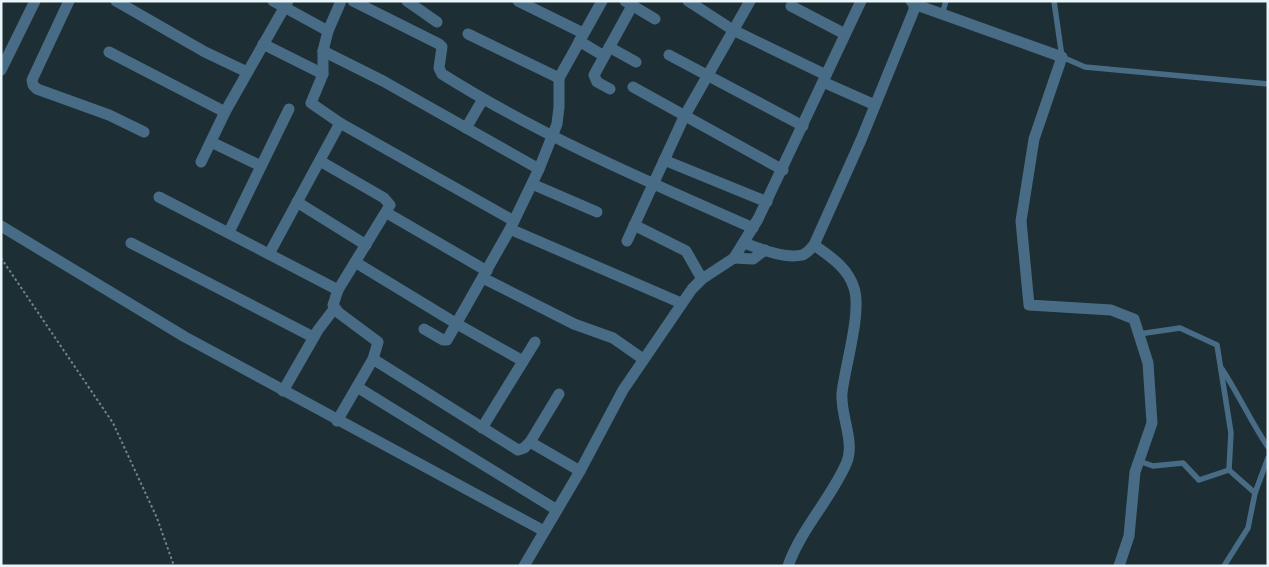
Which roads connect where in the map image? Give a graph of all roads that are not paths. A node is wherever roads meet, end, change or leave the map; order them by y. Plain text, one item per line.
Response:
1 (35, 1) edge
2 (69, 1) edge
3 (116, 1) edge
4 (273, 1) edge
5 (341, 1) edge
6 (353, 1) edge
7 (407, 1) edge
8 (518, 1) edge
9 (602, 1) edge
10 (688, 1) edge
11 (750, 1) edge
12 (861, 1) edge
13 (946, 1) edge
14 (1054, 1) edge
15 (913, 3) edge
16 (286, 4) edge
17 (629, 4) edge
18 (791, 6) dead end
19 (942, 14) junction
20 (655, 18) dead end
21 (437, 22) dead end
22 (733, 30) junction
23 (328, 31) junction
24 (468, 34) dead end
25 (845, 34) junction
26 (581, 37) junction
27 (263, 44) junction
28 (323, 51) junction
29 (109, 52) dead end
30 (606, 52) junction
31 (669, 55) dead end
32 (1062, 57) junction
33 (636, 62) dead end
34 (1, 70) edge
35 (247, 72) junction
36 (323, 74) junction
37 (707, 76) junction
38 (559, 78) junction
39 (824, 78) junction
40 (1268, 84) edge
41 (633, 87) dead end
42 (610, 89) dead end
43 (483, 99) junction
44 (875, 105) junction
45 (289, 109) dead end
46 (225, 112) junction
47 (684, 116) junction
48 (340, 123) junction
49 (803, 126) junction
50 (466, 128) junction
51 (144, 132) dead end
52 (552, 138) junction
53 (211, 142) junction
54 (664, 160) junction
55 (320, 161) junction
56 (201, 162) dead end
57 (262, 166) junction
58 (539, 170) junction
59 (783, 170) junction
60 (532, 184) junction
61 (652, 185) junction
62 (159, 197) dead end
63 (296, 202) junction
64 (767, 202) junction
65 (387, 212) junction
66 (597, 212) dead end
67 (512, 225) junction
68 (634, 225) junction
69 (1, 226) edge
70 (752, 228) junction
71 (229, 232) junction
72 (627, 241) dead end
73 (131, 242) dead end
74 (744, 243) junction
75 (366, 245) junction
76 (814, 245) junction
77 (765, 250) junction
78 (269, 254) junction
79 (734, 258) junction
80 (355, 262) junction
81 (485, 274) junction
82 (702, 279) junction
83 (338, 290) junction
84 (681, 303) junction
85 (334, 309) junction
86 (457, 324) junction
87 (424, 329) dead end
88 (1139, 334) junction
89 (313, 337) junction
90 (535, 342) dead end
91 (373, 359) junction
92 (643, 359) junction
93 (523, 361) junction
94 (1220, 366) junction
95 (356, 387) junction
96 (283, 391) junction
97 (559, 394) dead end
98 (338, 421) junction
99 (482, 428) junction
100 (530, 442) junction
101 (1268, 447) edge
102 (1268, 458) edge
103 (1139, 461) junction
104 (1229, 470) junction
105 (580, 471) junction
106 (1255, 494) junction
107 (558, 510) junction
108 (544, 531) junction
109 (524, 566) edge
110 (788, 566) edge
111 (1119, 566) edge
112 (1224, 566) edge

1 - 34 street
2 - 51 street
3 - 35 street
4 - 16 street
5 - 23 street
6 - 43 street
7 - 21 street
8 - 26 street
9 - 26 street
10 - 22 street
11 - 22 street
12 - 25 street
13 - 19 lane
14 - 32 lane
15 - 19 street
15 - 44 street
16 - 23 street
16 - 27 street
17 - 20 street
17 - 30 street
18 - 25 street
19 - 32 street
22 - 37 street
22 - 39 street
23 - 28 street
24 - 38 street
25 - 39 street
26 - 30 street
26 - 38 street
27 - 35 street
27 - 36 street
28 - 36 street
28 - 50 street
29 - 46 street
30 - 33 street
30 - 42 street
31 - 37 street
32 - 40 lane
32 - 88 street
35 - 46 street
36 - 48 street
37 - 47 street
37 - 49 street
38 - 52 street
39 - 44 street
39 - 49 street
41 - 47 street
43 - 50 street
43 - 52 street
44 - 76 street
45 - 57 street
46 - 53 street
47 - 54 street
47 - 59 street
48 - 55 street
48 - 67 street
49 - 59 street
50 - 58 street
52 - 58 street
52 - 61 street
53 - 56 street
53 - 57 street
54 - 61 street
54 - 64 street
55 - 63 street
55 - 65 street
57 - 71 street
58 - 60 street
59 - 64 street
60 - 66 street
60 - 67 street
61 - 68 street
61 - 70 street
62 - 71 street
63 - 75 street
63 - 78 street
64 - 70 street
65 - 75 street
65 - 81 street
67 - 81 street
67 - 84 street
68 - 72 street
68 - 82 street
69 - 96 street
70 - 74 street
71 - 78 street
73 - 89 street
74 - 77 street
74 - 79 street
75 - 80 street
76 - 77 street
76 - 110 street
77 - 79 street
78 - 83 street
79 - 82 street
80 - 83 street
80 - 86 street
81 - 86 street
81 - 92 street
82 - 84 street
83 - 85 street
84 - 92 street
85 - 89 street
85 - 91 street
86 - 87 street
86 - 93 street
88 - 94 lane
88 - 103 street
89 - 96 street
90 - 93 street
91 - 95 street
91 - 99 street
92 - 105 street
93 - 99 street
94 - 101 lane
94 - 104 lane
95 - 98 street
95 - 107 street
96 - 98 street
97 - 100 street
98 - 108 street
99 - 100 street
100 - 105 street
102 - 106 lane
103 - 104 lane
103 - 111 street
104 - 106 lane
105 - 107 street
106 - 112 lane
107 - 108 street
108 - 109 street

